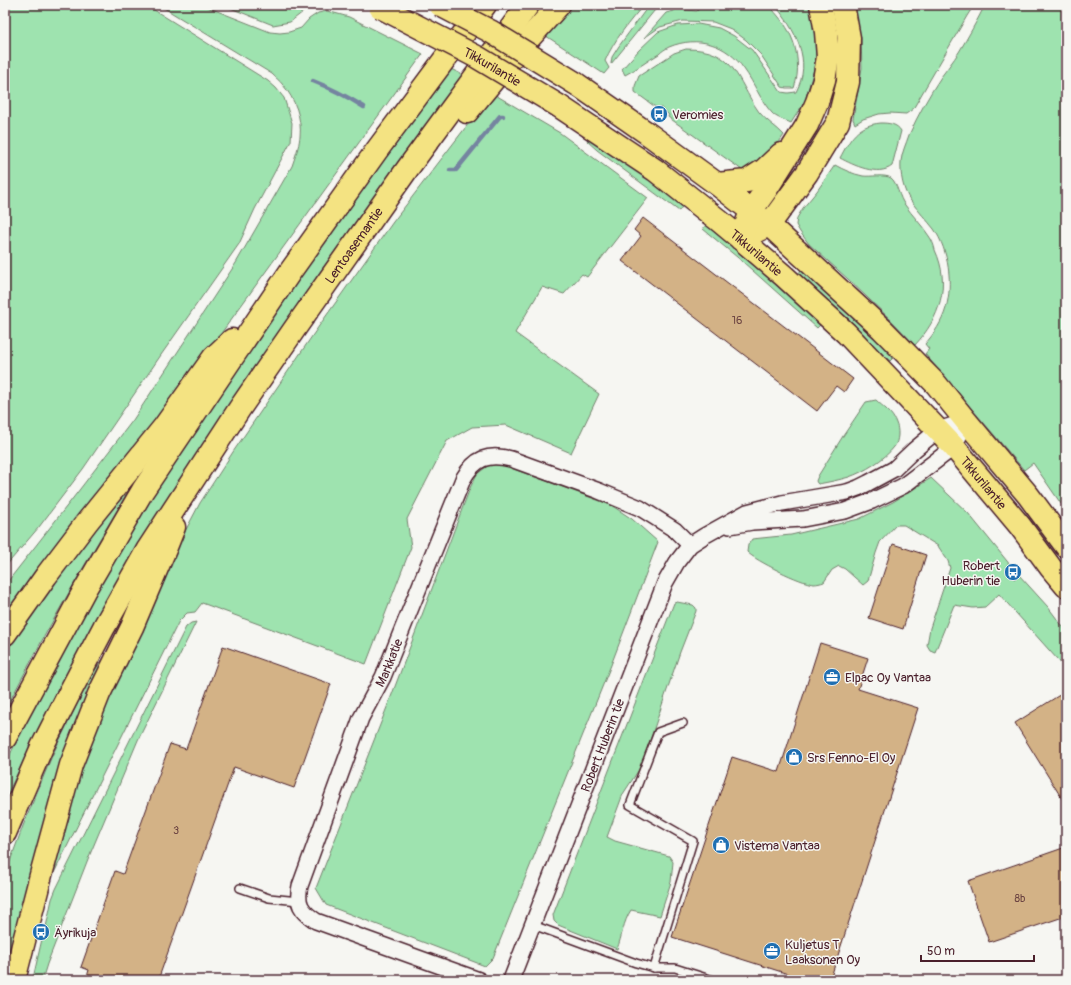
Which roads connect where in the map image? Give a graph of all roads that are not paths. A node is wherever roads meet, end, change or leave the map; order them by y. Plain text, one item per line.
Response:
1 (440, 5) edge
2 (469, 5) edge
3 (485, 5) edge
4 (528, 5) edge
5 (559, 5) edge
6 (821, 5) edge
7 (844, 5) edge
8 (378, 6) edge
9 (426, 85) junction
10 (802, 134) junction
11 (408, 168) junction
12 (717, 184) junction
13 (751, 211) junction
14 (769, 225) junction
15 (742, 239) junction
16 (262, 312) junction
17 (966, 421) junction
18 (938, 430) junction
19 (954, 447) junction
20 (187, 490) junction
21 (717, 528) junction
22 (690, 545) junction
23 (1066, 546) edge
24 (1066, 586) edge
25 (5, 634) edge
26 (682, 723) dead end
27 (5, 738) edge
28 (5, 834) edge
29 (240, 888) dead end
30 (299, 902) junction
31 (533, 925) junction
32 (654, 968) junction
33 (14, 980) edge
34 (479, 980) edge
35 (511, 980) edge
36 (713, 980) edge

1 - 12 main road, Tikkurilantie, bridge
2 - 9 main road
3 - 9 main road
4 - 11 main road, Lentoasemantie
5 - 11 main road
6 - 10 main road
7 - 14 main road
8 - 15 main road, Tikkurilantie, bridge
9 - 16 main road
10 - 12 main road
10 - 13 main road
11 - 20 main road, Lentoasemantie
12 - 13 main road, Tikkurilantie
13 - 14 main road, Tikkurilantie
13 - 15 main road
14 - 15 main road
14 - 17 main road, Tikkurilantie
15 - 18 main road, Tikkurilantie
16 - 25 main road
16 - 27 main road
17 - 18 street, Robert Huberin tie
17 - 19 street, Robert Huberin tie
17 - 23 main road, Tikkurilantie
18 - 19 main road, Tikkurilantie
18 - 21 street, Robert Huberin tie
19 - 21 street, Robert Huberin tie
19 - 24 main road, Tikkurilantie
20 - 28 main road
20 - 33 main road
21 - 22 street, Robert Huberin tie
22 - 30 street, Markkatie
22 - 31 street, Robert Huberin tie
26 - 32 lane
29 - 30 lane
30 - 34 street
31 - 32 lane
31 - 35 street, Robert Huberin tie
32 - 36 lane

